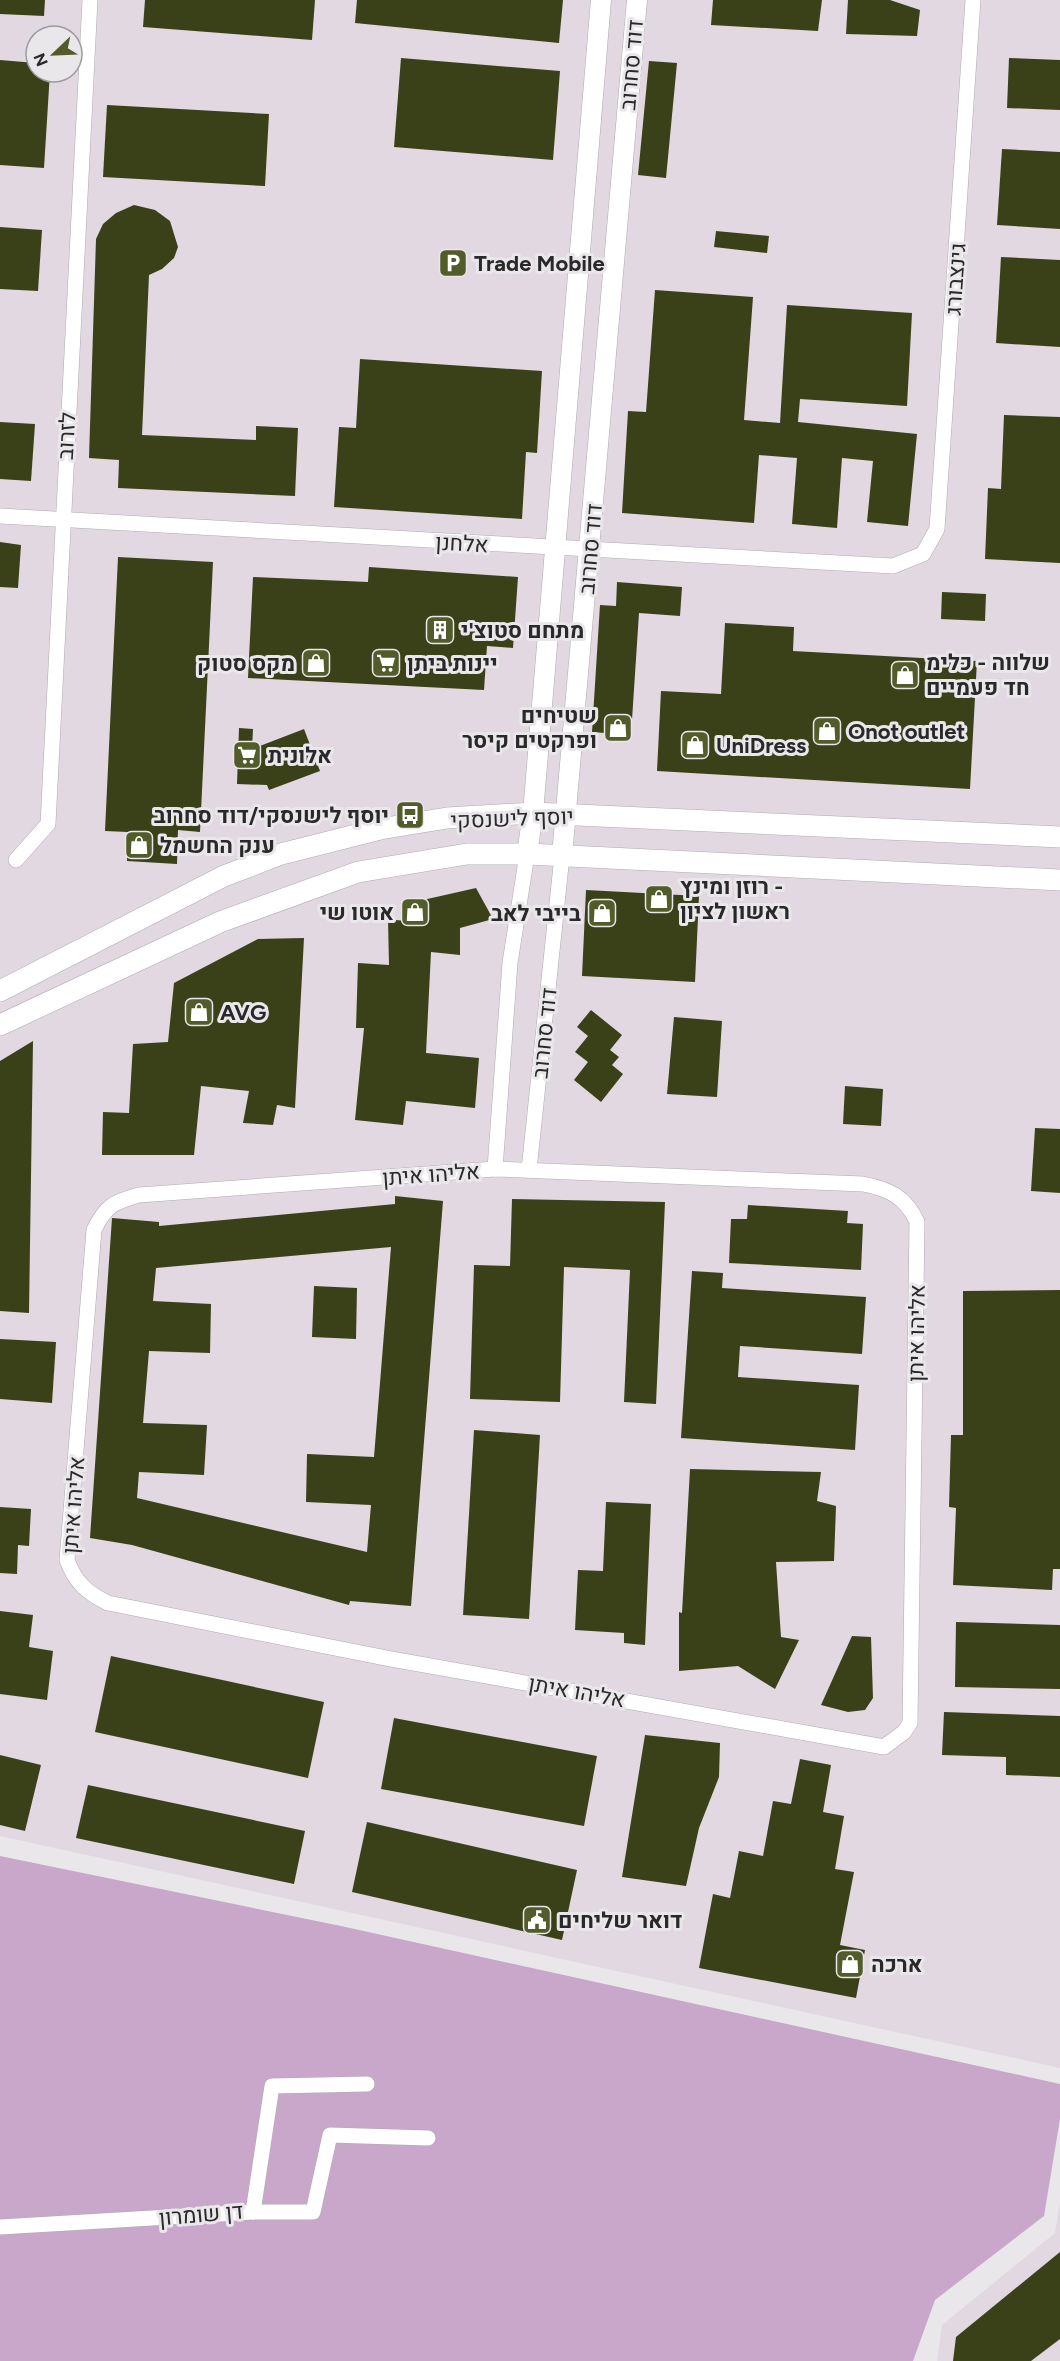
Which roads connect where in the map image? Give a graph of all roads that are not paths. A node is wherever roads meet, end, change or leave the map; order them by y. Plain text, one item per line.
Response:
1 (90, 0) edge
2 (601, 0) edge
3 (637, 0) edge
4 (973, 0) edge
5 (0, 516) edge
6 (62, 519) junction
7 (554, 549) junction
8 (590, 549) junction
9 (923, 554) joint
10 (533, 813) junction
11 (567, 815) junction
12 (1060, 837) edge
13 (527, 854) junction
14 (562, 856) junction
15 (16, 860) dead end
16 (1060, 880) edge
17 (0, 991) edge
18 (0, 1025) edge
19 (495, 1169) junction
20 (530, 1170) junction
21 (367, 2084) dead end
22 (428, 2138) dead end
23 (253, 2212) junction
24 (0, 2227) edge

1 - 6 street, לזרוב
2 - 7 street, דוד סחרוב
3 - 8 street, דוד סחרוב
4 - 9 street, גינצבורג
5 - 6 street, אלחנן
6 - 7 street, אלחנן
6 - 15 street, לזרוב
7 - 8 street, אלחנן
7 - 10 street, דוד סחרוב
8 - 9 street, אלחנן
8 - 11 street, דוד סחרוב
10 - 11 main road, יוסף לישנסקי
10 - 13 street, דוד סחרוב
10 - 17 main road, יוסף לישנסקי
11 - 12 main road, יוסף לישנסקי
11 - 14 street, דוד סחרוב
13 - 14 main road, יוסף לישנסקי
13 - 18 main road, יוסף לישנסקי
13 - 19 street, דוד סחרוב
14 - 16 main road, יוסף לישנסקי
14 - 20 street, דוד סחרוב
19 - 20 street, אליהו איתן
19 - 20 street, אליהו איתן
21 - 23 street, דן שומרון
22 - 23 street
23 - 24 street, דן שומרון

